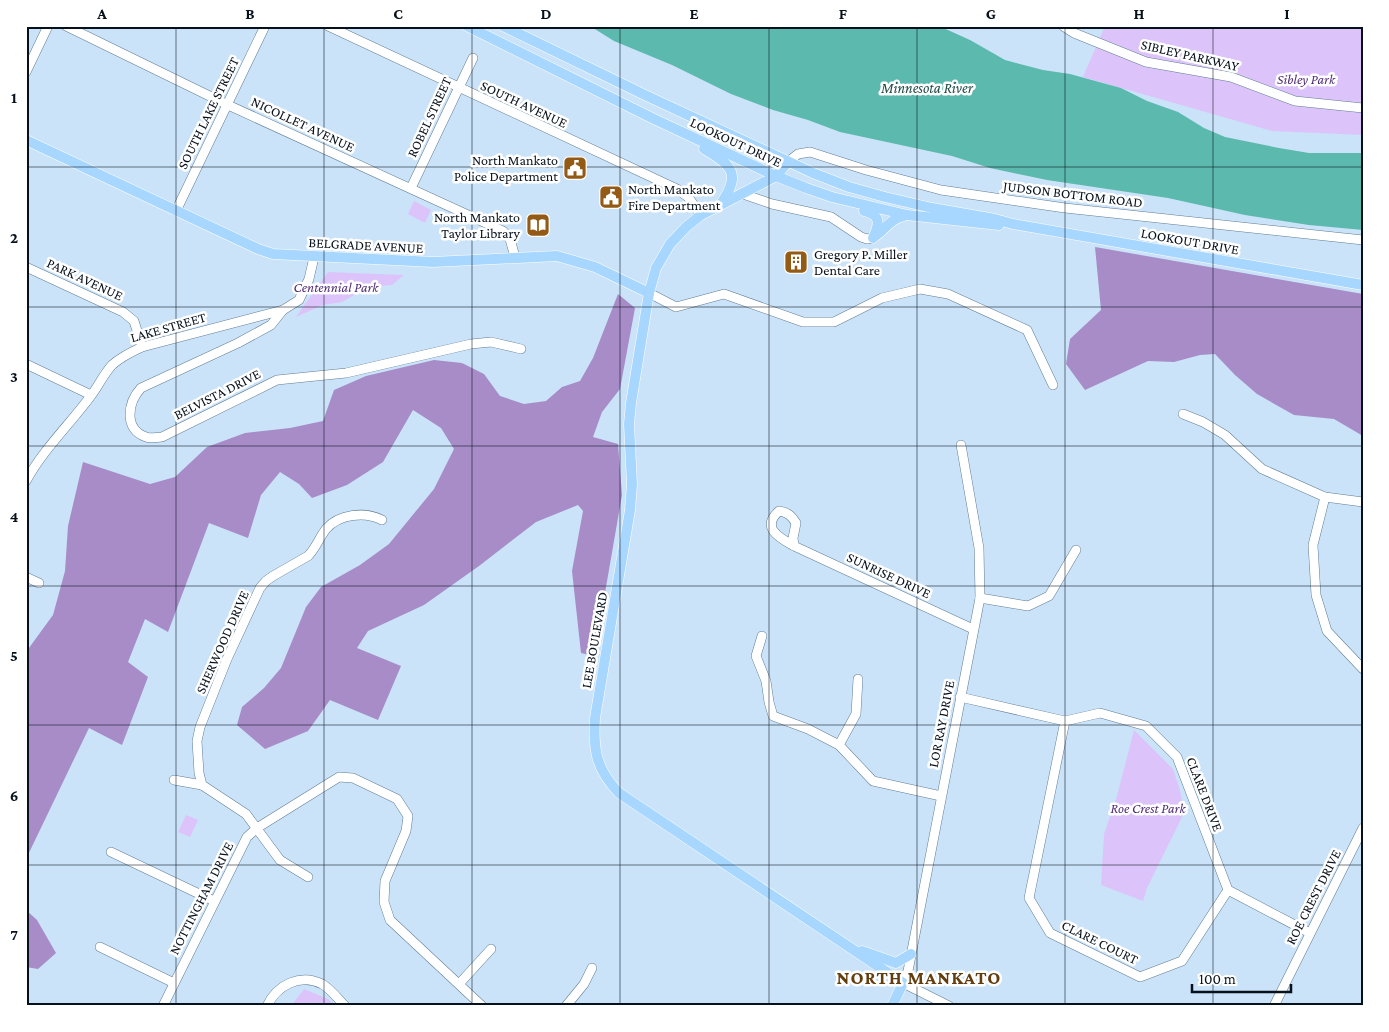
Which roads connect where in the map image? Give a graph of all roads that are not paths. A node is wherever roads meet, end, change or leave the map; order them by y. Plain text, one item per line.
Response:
1 (48, 26) edge
2 (66, 26) edge
3 (265, 26) edge
4 (328, 26) edge
5 (467, 26) edge
6 (503, 26) edge
7 (1063, 26) edge
8 (473, 58) dead end
9 (26, 72) edge
10 (458, 88) junction
11 (228, 104) junction
12 (1363, 108) edge
13 (654, 119) junction
14 (26, 140) edge
15 (788, 162) junction
16 (776, 176) junction
17 (411, 188) junction
18 (806, 188) junction
19 (742, 194) junction
20 (720, 206) junction
21 (176, 211) junction
22 (908, 215) junction
23 (701, 216) junction
24 (1012, 224) junction
25 (873, 238) junction
26 (1363, 240) edge
27 (314, 257) junction
28 (515, 257) junction
29 (26, 266) edge
30 (1363, 285) edge
31 (649, 293) junction
32 (283, 310) junction
33 (142, 347) junction
34 (520, 349) dead end
35 (26, 364) edge
36 (1053, 385) dead end
37 (92, 395) junction
38 (1183, 414) dead end
39 (961, 445) dead end
40 (29, 470) edge
41 (26, 481) edge
42 (1325, 497) junction
43 (1363, 502) edge
44 (382, 520) dead end
45 (794, 546) dead end
46 (1076, 550) dead end
47 (26, 577) edge
48 (39, 583) dead end
49 (980, 598) junction
50 (973, 629) junction
51 (762, 636) dead end
52 (1363, 669) edge
53 (858, 679) dead end
54 (960, 697) junction
55 (1065, 721) junction
56 (839, 745) junction
57 (174, 780) dead end
58 (202, 785) junction
59 (941, 796) junction
60 (257, 828) junction
61 (1363, 828) edge
62 (111, 852) dead end
63 (308, 878) dead end
64 (1228, 890) junction
65 (214, 901) junction
66 (1310, 933) junction
67 (845, 944) junction
68 (100, 947) dead end
69 (491, 949) dead end
70 (911, 954) junction
71 (592, 968) dead end
72 (174, 983) junction
73 (903, 983) junction
74 (459, 984) junction
75 (163, 1006) edge
76 (267, 1006) edge
77 (345, 1006) edge
78 (482, 1006) edge
79 (566, 1006) edge
80 (892, 1006) edge
81 (950, 1006) edge
82 (1274, 1006) edge

1 - 9 street
2 - 11 street, NICOLLET AVENUE
3 - 11 street, SOUTH LAKE STREET
4 - 10 street, SOUTH AVENUE
5 - 13 main road, LOOKOUT DRIVE
6 - 15 main road, LOOKOUT DRIVE
7 - 12 street, SIBLEY PARKWAY
8 - 10 street, ROBEL STREET
10 - 17 street, ROBEL STREET
10 - 23 street, SOUTH AVENUE
11 - 17 street, NICOLLET AVENUE
11 - 21 street, SOUTH LAKE STREET
13 - 16 main road, LOOKOUT DRIVE
13 - 20 main road
14 - 21 main road, BELGRADE AVENUE
15 - 16 main road, LEE BOULEVARD
15 - 24 main road, LOOKOUT DRIVE
15 - 26 street, JUDSON BOTTOM ROAD
16 - 18 main road, LOOKOUT DRIVE
16 - 19 main road, LEE BOULEVARD
17 - 28 street, NICOLLET AVENUE
18 - 22 main road, LOOKOUT DRIVE
18 - 25 main road
19 - 20 main road, LEE BOULEVARD
19 - 25 street
20 - 23 main road, LEE BOULEVARD
21 - 27 main road, BELGRADE AVENUE
22 - 24 main road, LOOKOUT DRIVE
22 - 25 main road
23 - 31 main road, LEE BOULEVARD
24 - 30 main road, LOOKOUT DRIVE
27 - 28 main road, BELGRADE AVENUE
27 - 32 street, LAKE STREET
28 - 31 main road, BELGRADE AVENUE
29 - 33 street, PARK AVENUE
31 - 36 street, BELGRADE AVENUE
31 - 67 main road, LEE BOULEVARD
32 - 33 street, LAKE STREET
32 - 34 street, BELVISTA DRIVE
33 - 37 street, LAKE STREET
35 - 37 street
37 - 40 street, LAKE STREET
38 - 42 street
39 - 49 street, LOR RAY DRIVE
40 - 41 street, LAKE STREET
42 - 43 street
42 - 52 street
44 - 58 street, SHERWOOD DRIVE
45 - 50 street, SUNRISE DRIVE
46 - 49 street
47 - 48 street
49 - 50 street, LOR RAY DRIVE
50 - 54 street, LOR RAY DRIVE
51 - 56 street
53 - 56 street
54 - 55 street, CLARE DRIVE
54 - 59 street, LOR RAY DRIVE
55 - 64 street, CLARE DRIVE
55 - 64 street, CLARE COURT
56 - 59 street
57 - 58 street
58 - 60 street
59 - 70 street, LOR RAY DRIVE
60 - 63 street
60 - 65 street, NOTTINGHAM DRIVE
60 - 74 street, NOTTINGHAM DRIVE
61 - 66 street, ROE CREST DRIVE
62 - 65 street
64 - 66 street
65 - 72 street, NOTTINGHAM DRIVE
66 - 82 street, ROE CREST DRIVE
67 - 70 main road
67 - 73 main road, LEE BOULEVARD
68 - 72 street
69 - 74 street
70 - 73 street, LOR RAY DRIVE
71 - 79 street
72 - 75 street, NOTTINGHAM DRIVE
73 - 80 main road, LOR RAY DRIVE
73 - 81 street, LEE BOULEVARD
74 - 78 street, NOTTINGHAM DRIVE
76 - 77 street

